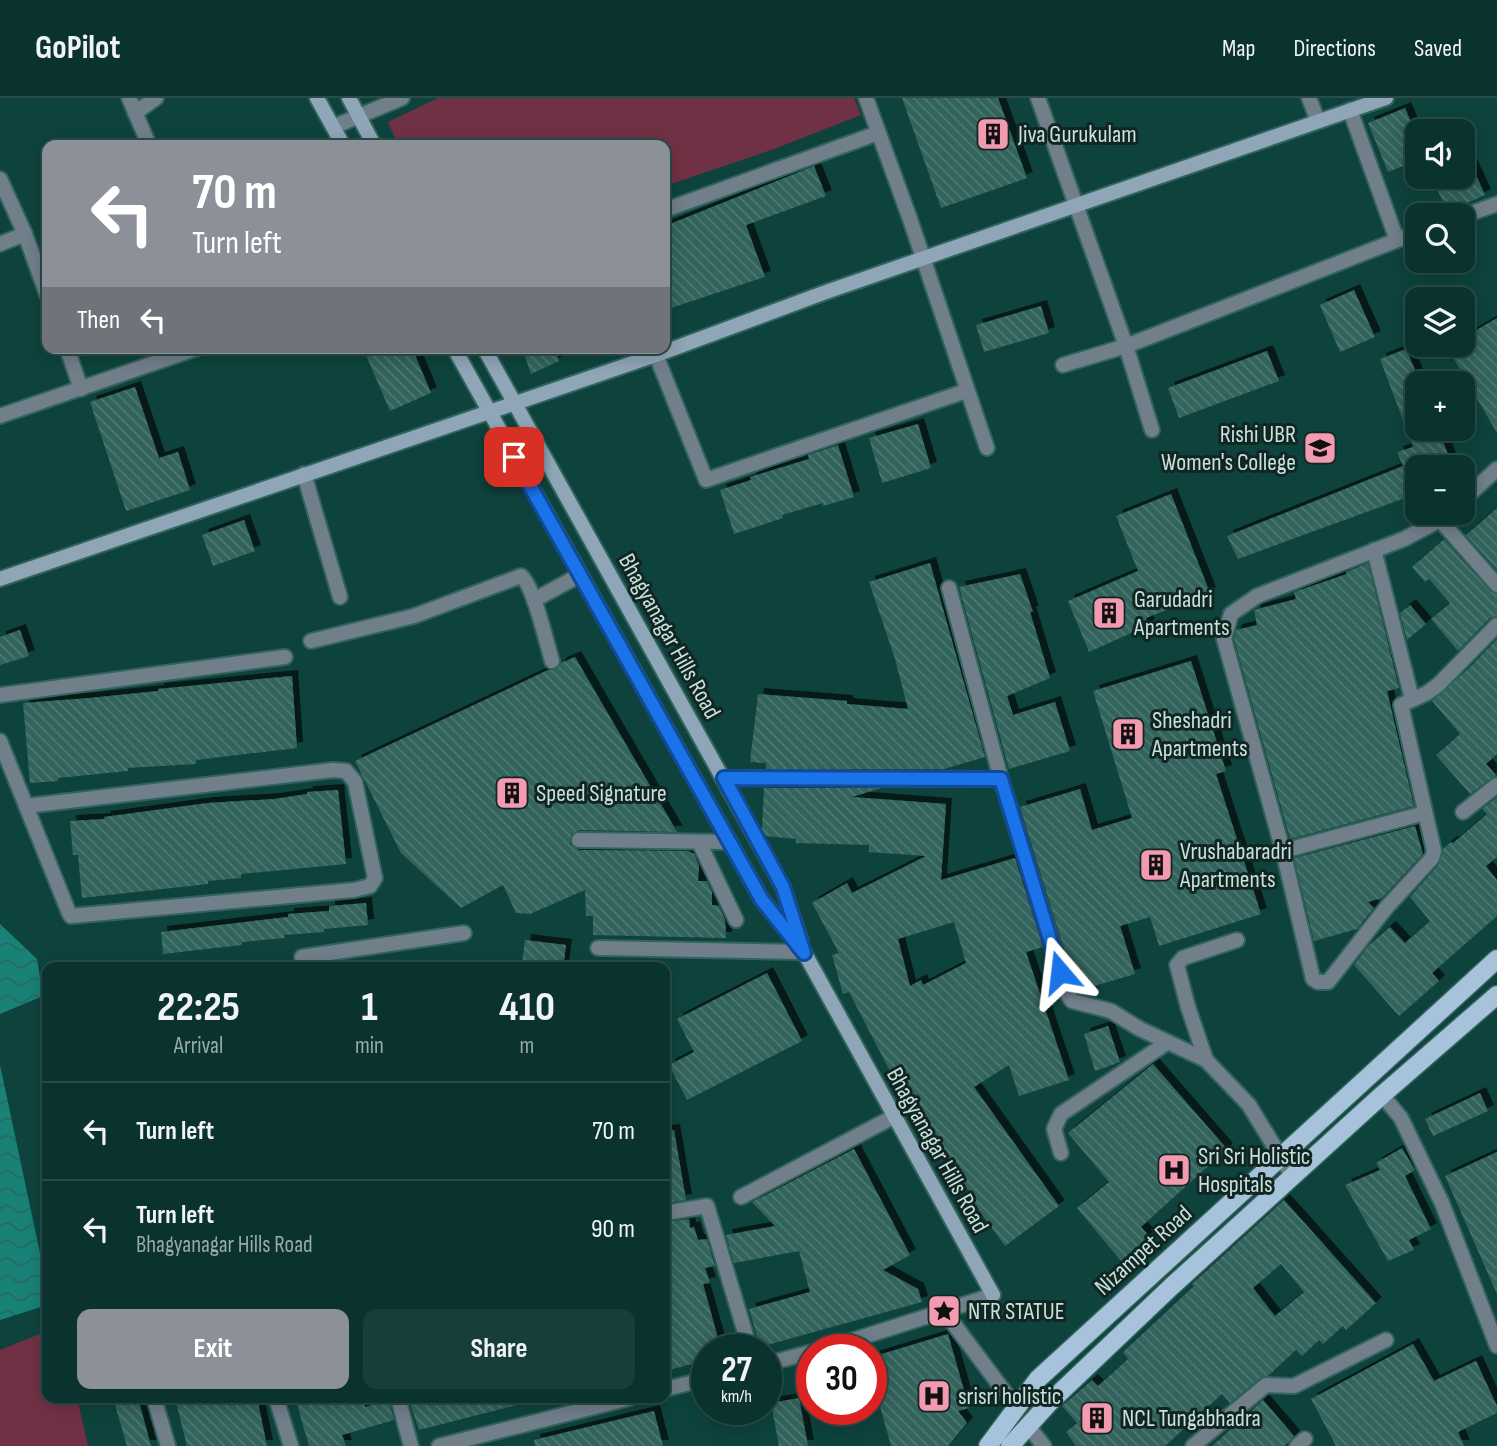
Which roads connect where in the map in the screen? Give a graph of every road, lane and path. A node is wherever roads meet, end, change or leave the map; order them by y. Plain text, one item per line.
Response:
1 (129, 98) edge
2 (156, 98) edge
3 (317, 98) edge
4 (349, 98) edge
5 (402, 98) edge
6 (866, 98) edge
7 (1038, 98) edge
8 (1309, 98) edge
9 (1386, 98) edge
10 (1350, 110) junction
11 (135, 113) junction
12 (358, 116) junction
13 (1318, 121) junction
14 (333, 127) junction
15 (878, 133) junction
16 (147, 140) edge
17 (340, 140) edge
18 (371, 140) edge
19 (0, 179) edge
20 (1497, 204) edge
21 (1076, 205) junction
22 (670, 208) edge
23 (1475, 212) edge
24 (25, 234) junction
25 (1405, 237) edge
26 (1397, 240) junction
27 (0, 244) edge
28 (924, 258) junction
29 (42, 281) edge
30 (1126, 346) junction
31 (670, 348) edge
32 (69, 354) edge
33 (181, 354) edge
34 (457, 354) edge
35 (487, 354) edge
36 (652, 354) edge
37 (659, 354) edge
38 (1063, 365) dead end
39 (81, 389) junction
40 (966, 391) junction
41 (513, 402) junction
42 (488, 411) junction
43 (0, 416) edge
44 (1152, 430) dead end
45 (987, 448) dead end
46 (1497, 469) edge
47 (304, 474) junction
48 (1475, 489) edge
49 (1429, 525) edge
50 (1450, 525) edge
51 (1380, 547) junction
52 (580, 575) junction
53 (0, 579) edge
54 (1497, 585) edge
55 (949, 588) dead end
56 (340, 597) dead end
57 (534, 600) junction
58 (633, 616) junction
59 (1497, 625) edge
60 (610, 628) junction
61 (311, 641) dead end
62 (285, 657) dead end
63 (552, 661) dead end
64 (0, 695) edge
65 (1406, 702) junction
66 (0, 741) edge
67 (724, 778) junction
68 (1001, 779) junction
69 (1497, 785) edge
70 (26, 806) junction
71 (1463, 812) dead end
72 (1425, 813) junction
73 (579, 841) dead end
74 (699, 842) junction
75 (730, 842) junction
76 (1283, 851) junction
77 (736, 920) dead end
78 (464, 933) dead end
79 (1237, 940) dead end
80 (598, 948) dead end
81 (804, 953) junction
82 (1497, 959) edge
83 (303, 962) edge
84 (1497, 995) edge
85 (1168, 1042) junction
86 (1206, 1059) junction
87 (1382, 1095) junction
88 (893, 1117) junction
89 (1061, 1153) dead end
90 (1280, 1158) junction
91 (1293, 1177) junction
92 (741, 1197) dead end
93 (670, 1212) edge
94 (993, 1295) joint
95 (944, 1311) junction
96 (745, 1334) edge
97 (872, 1334) edge
98 (1386, 1339) dead end
99 (1497, 1346) edge
100 (691, 1383) edge
101 (670, 1389) edge
102 (155, 1403) edge
103 (278, 1403) edge
104 (399, 1403) edge
105 (610, 1403) edge
106 (1016, 1407) junction
107 (1028, 1426) junction
108 (168, 1446) edge
109 (292, 1446) edge
110 (411, 1446) edge
111 (439, 1446) edge
112 (988, 1446) edge
113 (1010, 1446) edge
114 (1044, 1446) edge
115 (1193, 1446) edge

1 - 11 street
2 - 11 street
3 - 14 main road
4 - 12 main road
5 - 12 street
6 - 15 street
7 - 21 street
8 - 13 street
9 - 10 main road
10 - 13 main road
10 - 26 street
11 - 16 street
12 - 14 street
12 - 18 main road
13 - 21 main road
14 - 17 main road
15 - 22 street
15 - 28 street
19 - 24 street
20 - 23 street
21 - 28 main road
21 - 30 street
24 - 27 street
24 - 29 street
25 - 26 street
26 - 30 street
28 - 31 main road
28 - 40 street
30 - 38 street
30 - 44 street
32 - 39 street
33 - 39 street
34 - 42 main road, Bhagyanagar Hills Road
35 - 41 main road, Bhagyanagar Hills Road
36 - 41 main road
37 - 40 street
39 - 43 street
40 - 45 street
41 - 42 main road
41 - 58 main road, Bhagyanagar Hills Road
42 - 47 main road
42 - 52 main road, Bhagyanagar Hills Road
46 - 48 street
47 - 53 main road
47 - 56 street
49 - 51 street
50 - 54 street
51 - 65 street
51 - 76 street
52 - 57 street
52 - 60 main road, Bhagyanagar Hills Road
55 - 68 street
57 - 61 street
57 - 63 street
58 - 60 main road
58 - 67 main road, Bhagyanagar Hills Road
59 - 65 street
60 - 75 main road, Bhagyanagar Hills Road
62 - 64 street
65 - 72 street
66 - 70 street
67 - 68 street
67 - 81 main road, Bhagyanagar Hills Road
68 - 85 street
69 - 71 street
70 - 70 street
72 - 76 street
72 - 76 street
73 - 74 street
74 - 75 street
74 - 77 street
75 - 81 main road, Bhagyanagar Hills Road
78 - 83 street
79 - 86 street
80 - 81 street
81 - 88 main road, Bhagyanagar Hills Road
82 - 90 main road, Nizampet Road
84 - 87 main road, Nizampet Road
85 - 86 street
85 - 89 street
86 - 90 street
87 - 91 main road, Nizampet Road
87 - 99 street
88 - 92 street
88 - 94 main road, Bhagyanagar Hills Road
90 - 91 street
90 - 106 main road, Nizampet Road
91 - 107 main road, Nizampet Road
93 - 96 street
94 - 95 street
95 - 97 street
95 - 106 street
98 - 115 street
100 - 101 street
102 - 108 street
103 - 109 street
104 - 110 street
105 - 111 street
106 - 112 main road, Nizampet Road
107 - 113 main road, Nizampet Road
107 - 114 street

